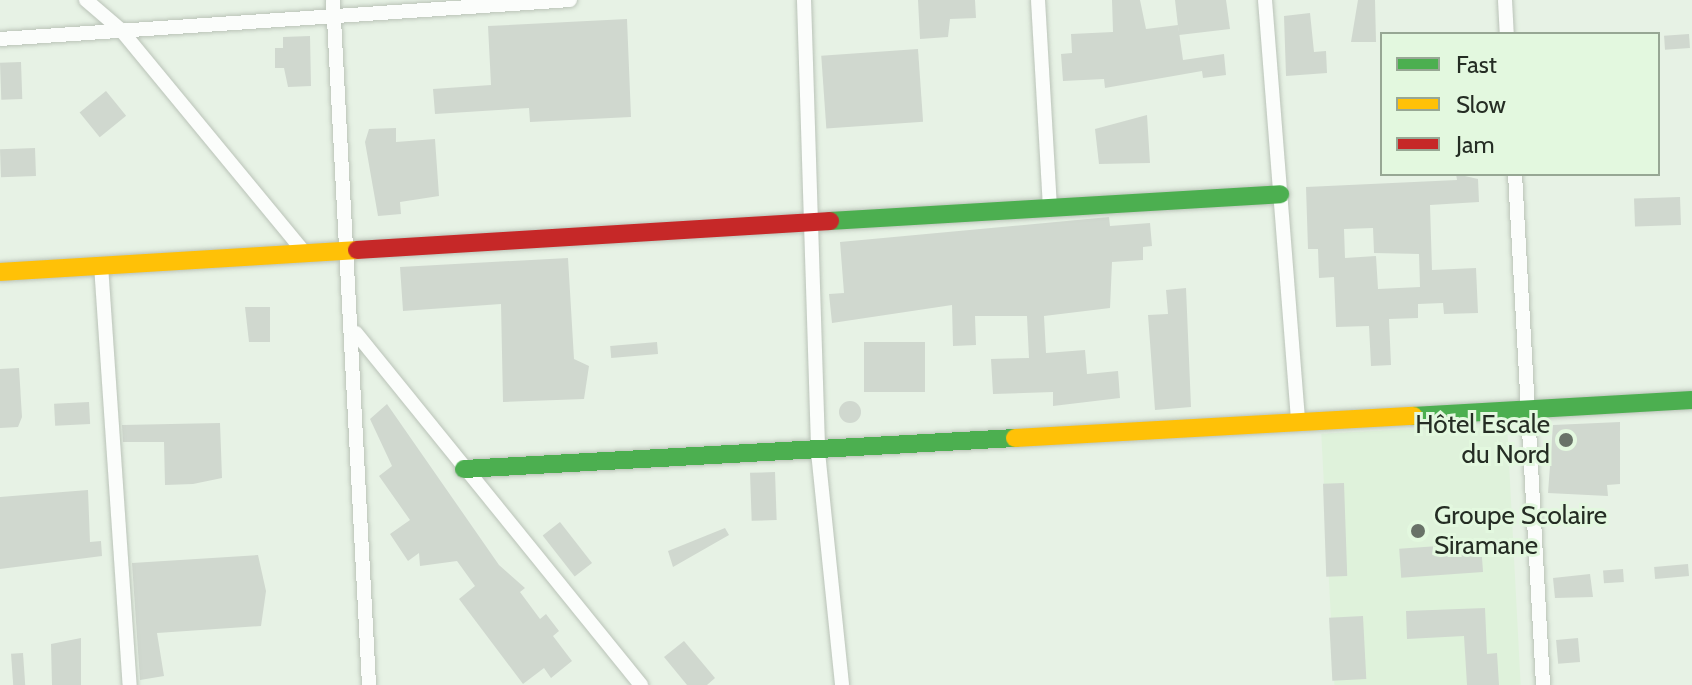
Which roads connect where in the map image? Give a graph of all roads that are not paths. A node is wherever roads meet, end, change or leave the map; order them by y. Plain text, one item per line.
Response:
1 (86, 0) edge
2 (97, 0) edge
3 (561, 0) edge
4 (570, 0) edge
5 (804, 0) edge
6 (1038, 0) edge
7 (1265, 0) edge
8 (1505, 0) edge
9 (334, 7) edge
10 (99, 16) junction
11 (121, 30) junction
12 (1507, 32) edge
13 (0, 39) edge
14 (1515, 176) edge
15 (1280, 194) junction
16 (1050, 208) junction
17 (808, 222) junction
18 (351, 250) junction
19 (305, 253) junction
20 (101, 265) junction
21 (0, 272) edge
22 (356, 333) junction
23 (1692, 400) edge
24 (1528, 408) junction
25 (1298, 423) junction
26 (818, 452) junction
27 (464, 469) junction
28 (130, 685) edge
29 (369, 685) edge
30 (641, 685) edge
31 (842, 685) edge
32 (1543, 685) edge

1 - 10 street
2 - 10 street
3 - 4 street
3 - 9 street
5 - 17 street
6 - 16 street
7 - 15 street
8 - 12 street
9 - 11 street
9 - 18 street
10 - 11 street
11 - 13 street
11 - 19 street
14 - 24 street
15 - 16 street
15 - 25 street
16 - 17 street
17 - 18 street
17 - 26 street
18 - 19 street
18 - 22 street
19 - 20 street
20 - 21 street
20 - 28 street
22 - 27 street
22 - 29 street
23 - 24 street
24 - 25 street
24 - 32 street
25 - 26 street
26 - 27 street
26 - 31 street
27 - 30 street

